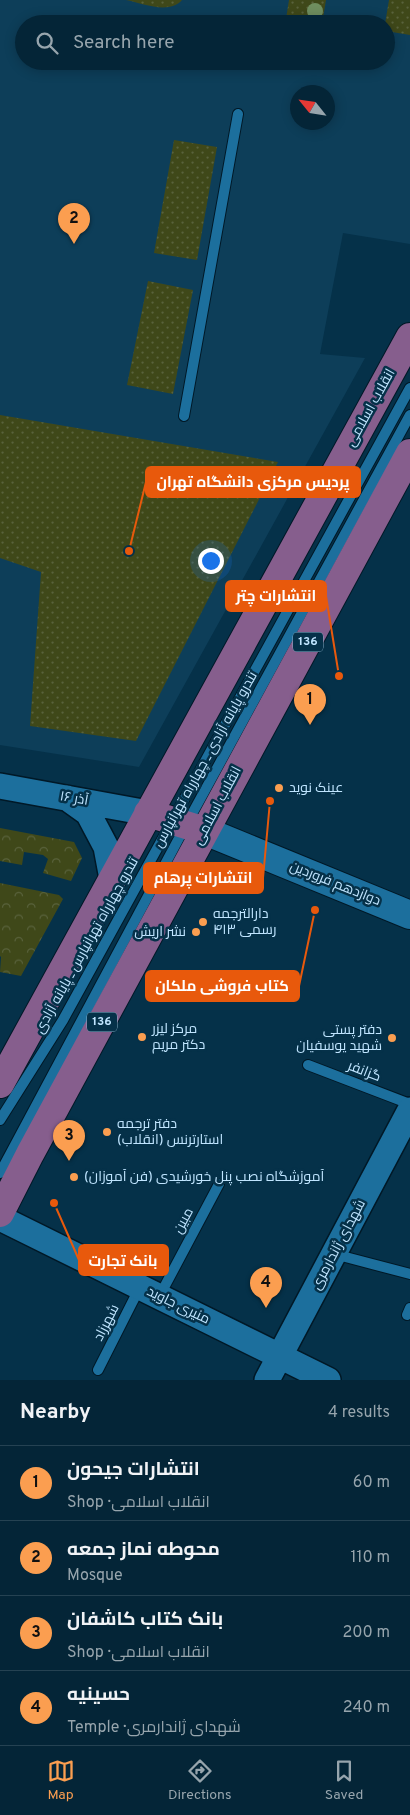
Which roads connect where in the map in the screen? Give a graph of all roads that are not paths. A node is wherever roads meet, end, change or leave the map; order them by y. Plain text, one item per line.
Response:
1 (238, 114) dead end
2 (410, 337) edge
3 (410, 388) edge
4 (184, 416) dead end
5 (410, 416) edge
6 (410, 453) edge
7 (0, 786) edge
8 (67, 798) junction
9 (178, 822) junction
10 (112, 879) junction
11 (410, 914) edge
12 (308, 1065) dead end
13 (0, 1084) edge
14 (410, 1104) edge
15 (410, 1110) edge
16 (0, 1120) edge
17 (0, 1173) edge
18 (219, 1184) dead end
19 (0, 1213) edge
20 (0, 1218) edge
21 (334, 1254) junction
22 (410, 1274) edge
23 (150, 1292) junction
24 (280, 1356) junction
25 (98, 1370) dead end
26 (267, 1380) edge
27 (328, 1380) edge

1 - 4 lane
2 - 9 main road, انقلاب اسلامی / 136
3 - 9 lane, تندرو چهارراه تهرانپارس ـ پایانه آزادی
5 - 9 lane, تندرو پایانه آزادی ـ چهارراه تهرانپارس
6 - 9 main road, انقلاب اسلامی / 136
7 - 8 street, ۱۶ آذر
8 - 9 street, ۱۶ آذر
8 - 10 street
9 - 10 main road, انقلاب اسلامی / 136
9 - 11 main road, دوازدهم فروردین
9 - 16 lane, تندرو چهارراه تهرانپارس ـ پایانه آزادی
9 - 17 lane, تندرو پایانه آزادی ـ چهارراه تهرانپارس
9 - 19 main road, انقلاب اسلامی / 136
10 - 13 main road, انقلاب اسلامی / 136
12 - 14 lane, گزانفر
15 - 21 street, شهدای ژاندارمری
18 - 23 lane, مبین
20 - 23 street, منیری جاوید
21 - 22 lane
21 - 24 street, شهدای ژاندارمری
23 - 24 street, منیری جاوید
23 - 25 lane, شهرزاد
24 - 26 street, شهدای ژاندارمری
24 - 27 street, منیری جاوید

